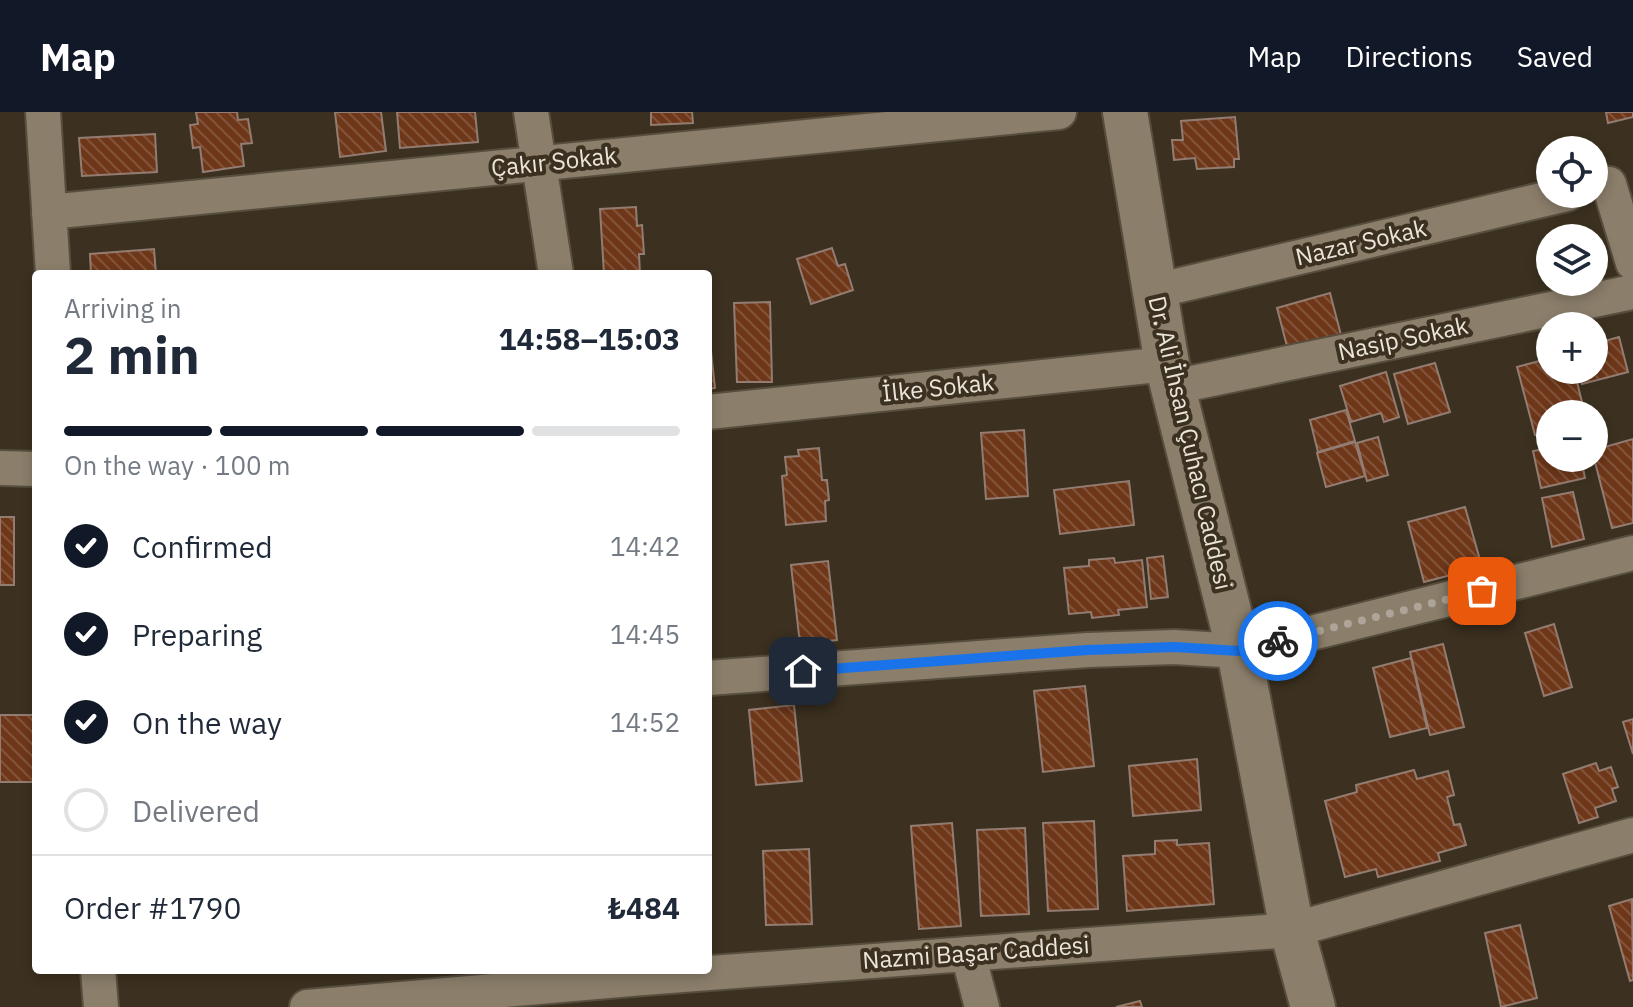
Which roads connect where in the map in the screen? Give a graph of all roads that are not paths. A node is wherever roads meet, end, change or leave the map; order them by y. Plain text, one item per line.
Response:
1 (43, 112) edge
2 (531, 112) edge
3 (1059, 112) edge
4 (1125, 112) edge
5 (539, 163) junction
6 (1612, 183) edge
7 (1536, 201) edge
8 (49, 212) junction
9 (1633, 263) edge
10 (53, 270) edge
11 (555, 270) edge
12 (1155, 291) junction
13 (1633, 292) edge
14 (1170, 375) junction
15 (712, 412) edge
16 (0, 468) edge
17 (32, 469) edge
18 (1633, 553) edge
19 (1239, 651) junction
20 (712, 678) edge
21 (1633, 835) edge
22 (1292, 930) junction
23 (968, 954) junction
24 (98, 974) edge
25 (644, 985) edge
26 (101, 1007) edge
27 (307, 1007) edge
28 (982, 1007) edge
29 (1313, 1007) edge

1 - 8 street
2 - 5 street
3 - 5 street, Çakır Sokak
4 - 12 street, Dr. Ali İhsan Çuhacı Caddesi
5 - 8 street, Çakır Sokak
5 - 11 street
6 - 9 street
7 - 12 street, Nazar Sokak
8 - 10 street
12 - 14 street, Dr. Ali İhsan Çuhacı Caddesi
13 - 14 street, Nasip Sokak
14 - 15 street, İlke Sokak
14 - 19 street, Dr. Ali İhsan Çuhacı Caddesi
16 - 17 street
18 - 19 street
19 - 20 street
19 - 22 street, Dr. Ali İhsan Çuhacı Caddesi
21 - 22 street, Nazmi Başar Caddesi
22 - 23 street, Nazmi Başar Caddesi
22 - 29 street, Dr. Ali İhsan Çuhacı Caddesi
23 - 25 street, Nazmi Başar Caddesi
23 - 28 street
24 - 26 street
25 - 27 street, Nazmi Başar Caddesi

